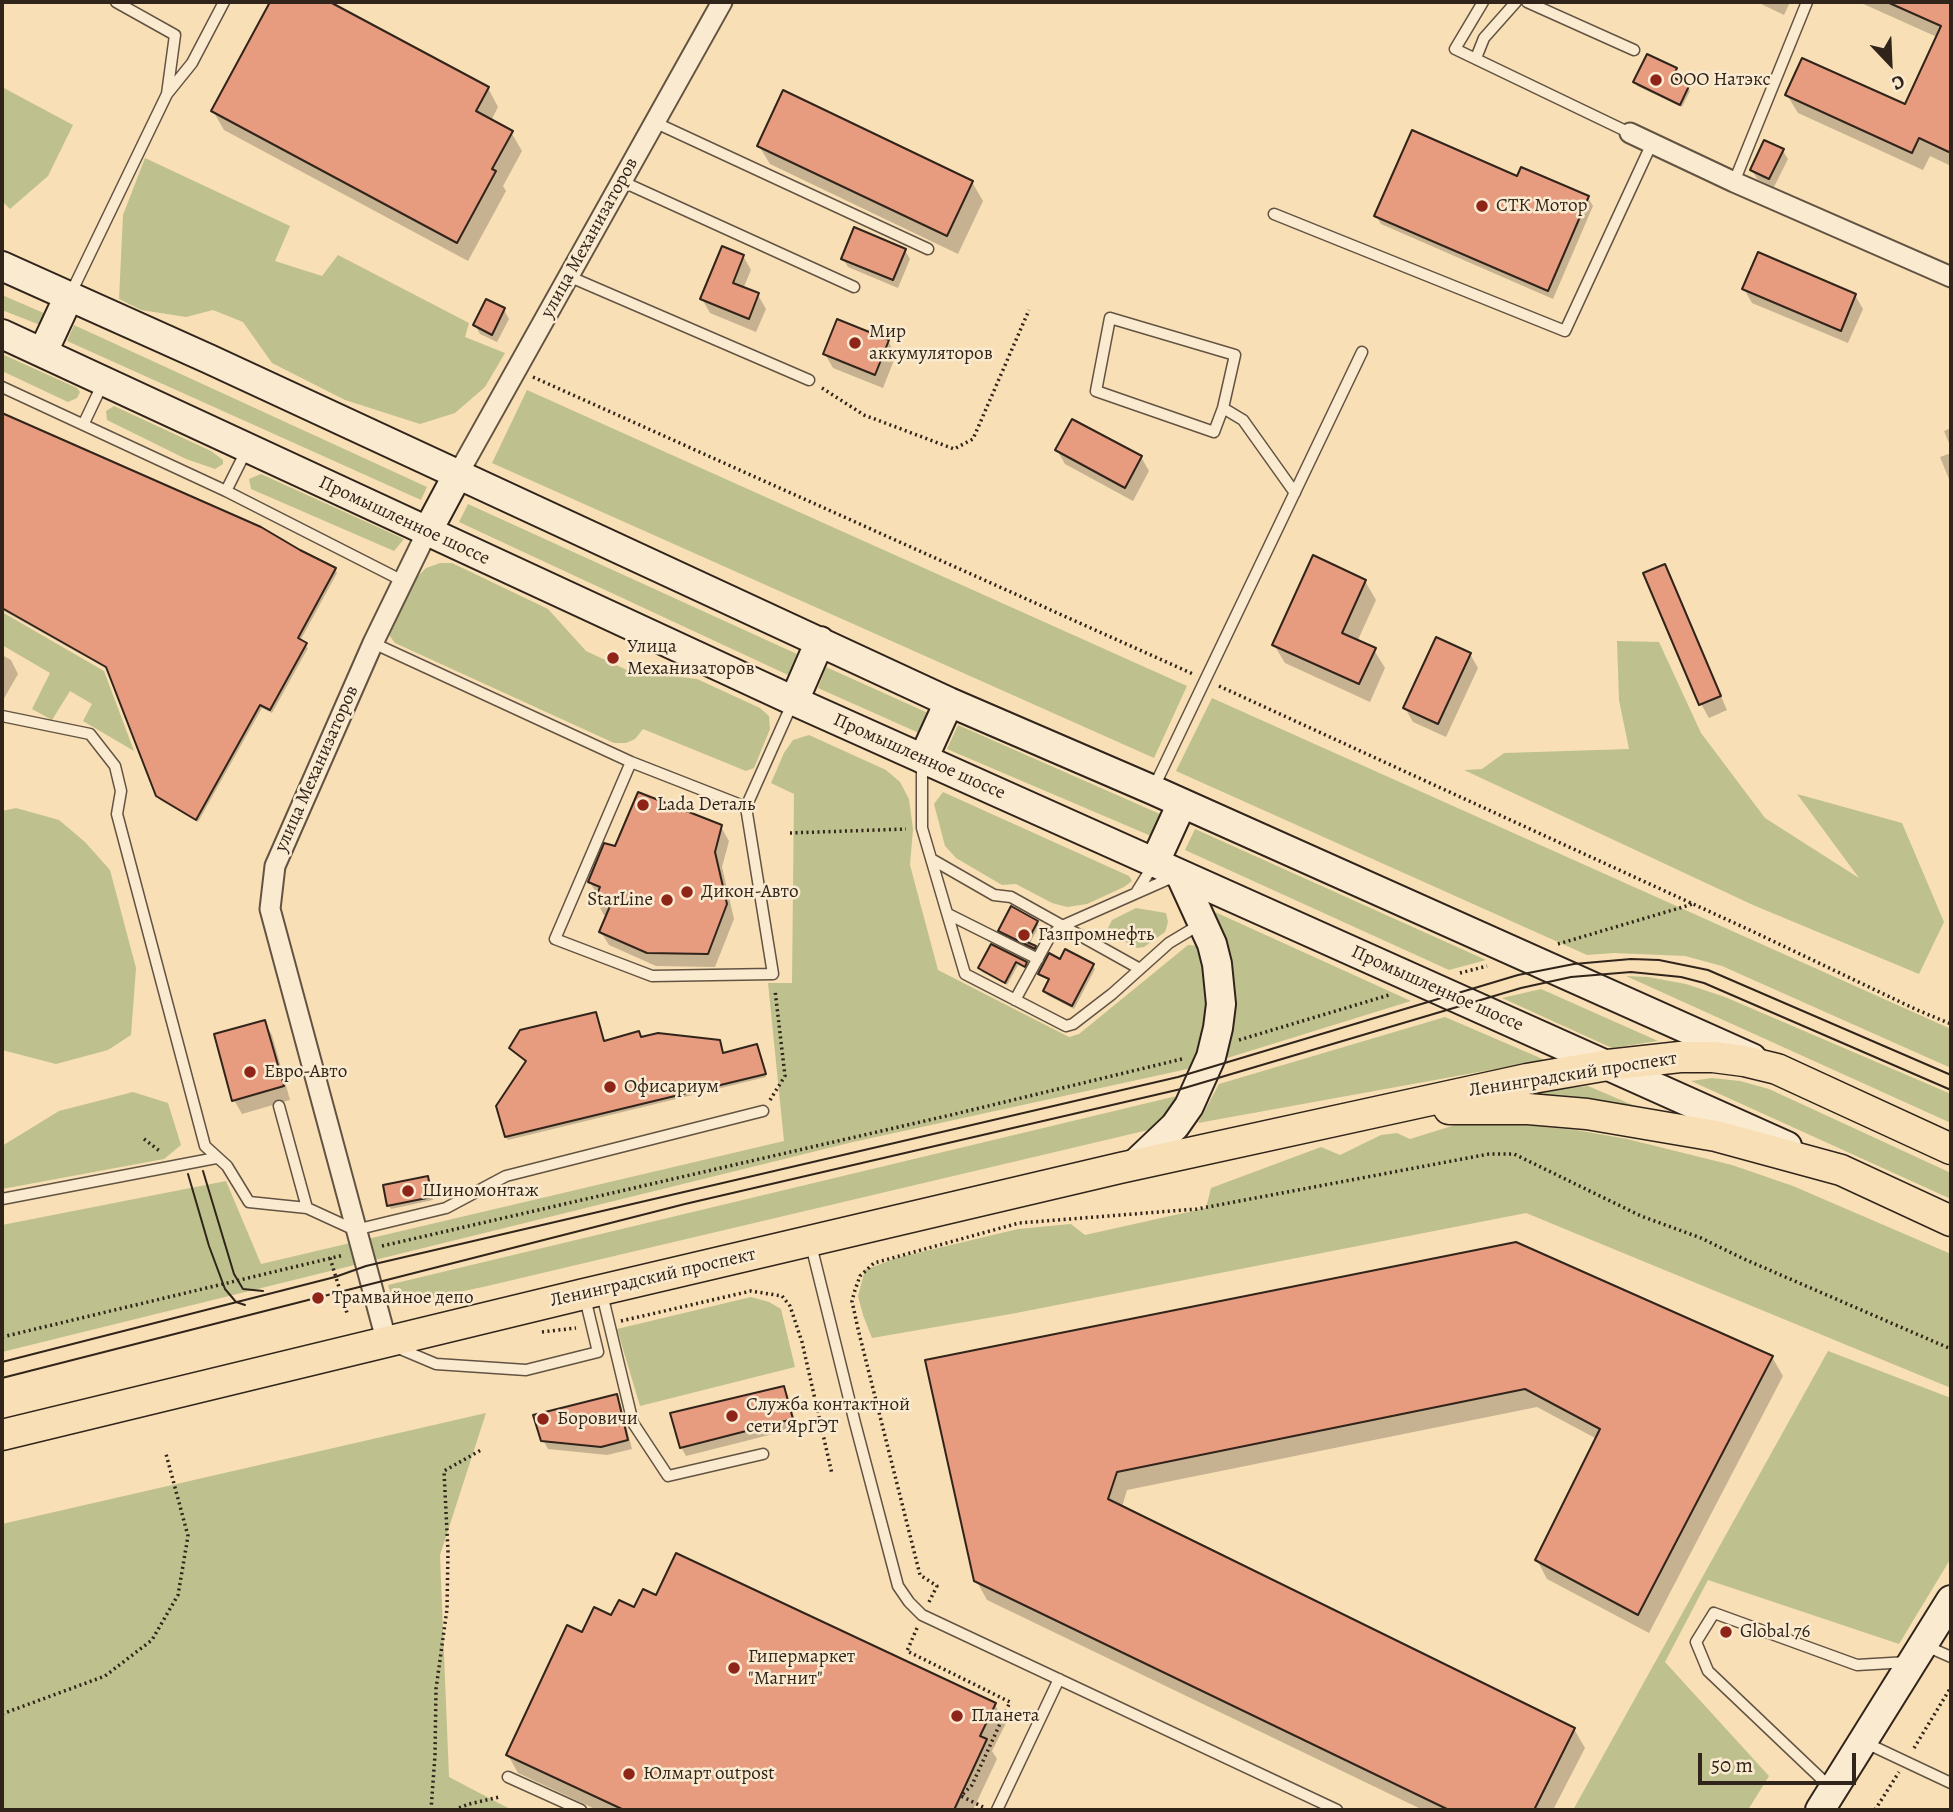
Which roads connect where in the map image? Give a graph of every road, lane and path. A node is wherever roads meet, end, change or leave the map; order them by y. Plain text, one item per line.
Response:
1 (116, 2) edge
2 (224, 2) edge
3 (722, 2) edge
4 (1483, 2) edge
5 (1516, 2) edge
6 (1527, 2) edge
7 (1807, 2) edge
8 (1634, 50) dead end
9 (1476, 58) junction
10 (167, 94) junction
11 (654, 122) junction
12 (1630, 133) joint
13 (1651, 143) junction
14 (621, 181) junction
15 (1734, 181) junction
16 (1274, 214) dead end
17 (928, 249) dead end
18 (2, 266) edge
19 (568, 276) junction
20 (1951, 277) edge
21 (854, 287) dead end
22 (69, 296) junction
23 (1029, 310) dead end
24 (2, 334) edge
25 (43, 352) junction
26 (1362, 352) dead end
27 (516, 370) junction
28 (104, 380) junction
29 (808, 380) joint
30 (2, 387) edge
31 (1223, 408) junction
32 (83, 424) junction
33 (248, 448) junction
34 (458, 474) junction
35 (226, 491) junction
36 (1296, 493) junction
37 (427, 532) junction
38 (403, 581) junction
39 (820, 641) junction
40 (373, 643) junction
41 (1207, 680) junction
42 (794, 701) junction
43 (949, 702) junction
44 (2, 716) edge
45 (923, 759) junction
46 (631, 762) junction
47 (1153, 790) junction
48 (1182, 803) junction
49 (746, 807) junction
50 (922, 828) junction
51 (790, 833) dead end
52 (933, 860) junction
53 (1168, 868) junction
54 (1136, 894) junction
55 (1693, 904) junction
56 (948, 914) junction
57 (1203, 923) junction
58 (1062, 926) junction
59 (1522, 955) junction
60 (1038, 959) junction
61 (1140, 969) junction
62 (773, 974) junction
63 (1426, 984) junction
64 (1015, 1000) junction
65 (1951, 1024) edge
66 (1213, 1049) junction
67 (1608, 1065) junction
68 (1777, 1069) junction
69 (279, 1106) dead end
70 (763, 1111) joint
71 (1306, 1126) junction
72 (1951, 1149) edge
73 (216, 1158) junction
74 (1134, 1165) junction
75 (1841, 1170) junction
76 (2, 1199) edge
77 (307, 1208) junction
78 (1951, 1221) edge
79 (355, 1230) junction
80 (810, 1241) junction
81 (361, 1251) junction
82 (330, 1258) junction
83 (593, 1292) junction
84 (347, 1313) dead end
85 (609, 1324) junction
86 (592, 1326) junction
87 (539, 1332) dead end
88 (2, 1337) edge
89 (387, 1343) junction
90 (1951, 1349) edge
91 (2, 1435) edge
92 (481, 1450) dead end
93 (166, 1454) dead end
94 (763, 1454) dead end
95 (832, 1474) dead end
96 (1951, 1600) edge
97 (922, 1615) junction
98 (1918, 1653) junction
99 (1951, 1657) edge
100 (1059, 1679) junction
101 (2, 1714) edge
102 (1863, 1741) junction
103 (508, 1777) dead end
104 (1951, 1783) edge
105 (499, 1797) dead end
106 (1826, 1800) edge
107 (431, 1810) edge
108 (454, 1810) edge
109 (580, 1810) edge
110 (989, 1810) edge
111 (997, 1810) edge
112 (1337, 1810) edge

1 - 10 lane
2 - 10 lane
3 - 11 street, улица Механизаторов
4 - 9 lane
5 - 9 lane
6 - 8 lane
7 - 15 lane
9 - 12 lane
10 - 22 lane
11 - 14 street, улица Механизаторов
11 - 17 lane
12 - 13 street
13 - 15 street
13 - 16 lane
14 - 19 street, улица Механизаторов
14 - 21 lane
15 - 20 street
18 - 22 main road
19 - 27 street, улица Механизаторов
19 - 29 lane
22 - 25 main road
22 - 34 main road
23 - 29 path
24 - 25 main road, Промышленное шоссе
25 - 28 main road, Промышленное шоссе
26 - 36 lane
27 - 34 street, улица Механизаторов
27 - 41 path
28 - 32 lane
28 - 33 main road, Промышленное шоссе
30 - 32 lane
31 - 31 lane
31 - 36 lane
32 - 35 lane
33 - 35 lane
33 - 37 main road, Промышленное шоссе
34 - 37 main road
34 - 39 main road
35 - 38 lane
36 - 41 lane
37 - 38 street, улица Механизаторов
37 - 42 main road, Промышленное шоссе
38 - 40 street, улица Механизаторов
39 - 42 main road
39 - 43 main road
40 - 46 lane
40 - 79 street, улица Механизаторов
41 - 47 lane
41 - 55 path
42 - 45 main road, Промышленное шоссе
42 - 49 lane
43 - 45 main road
43 - 47 main road
44 - 73 lane
45 - 50 lane
45 - 53 main road, Промышленное шоссе
46 - 49 lane
46 - 62 lane
47 - 48 main road
48 - 53 main road
48 - 59 main road
49 - 62 lane
50 - 51 path
50 - 52 lane
52 - 56 lane
52 - 58 lane
53 - 54 lane
53 - 54 lane
53 - 57 main road
53 - 63 main road, Промышленное шоссе
54 - 58 lane
55 - 59 path
55 - 65 path
56 - 60 lane
56 - 64 lane
57 - 61 lane
57 - 66 main road
58 - 60 lane
58 - 61 lane
59 - 63 path
59 - 68 main road
60 - 64 lane
61 - 64 lane
62 - 70 path
63 - 66 path
63 - 67 main road, Промышленное шоссе
66 - 74 main road
66 - 81 path
67 - 68 main road, Ленинградский проспект
67 - 71 main road, Ленинградский проспект
67 - 75 main road, Промышленное шоссе
68 - 72 main road, Ленинградский проспект
69 - 77 lane
70 - 79 lane
71 - 74 main road, Ленинградский проспект
71 - 75 main road, Ленинградский проспект
73 - 76 lane
73 - 77 lane
74 - 80 main road, Ленинградский проспект
75 - 78 main road, Ленинградский проспект
77 - 79 lane
79 - 81 street, улица Механизаторов
80 - 83 main road, Ленинградский проспект
80 - 97 lane
81 - 82 path
81 - 89 street, улица Механизаторов
82 - 84 path
82 - 88 path
83 - 85 lane
83 - 86 lane
83 - 89 main road, Ленинградский проспект
85 - 94 lane
85 - 95 path
86 - 87 path
86 - 89 lane
89 - 91 main road, Ленинградский проспект
90 - 97 path
92 - 107 path
93 - 101 path
96 - 98 main road
97 - 100 lane
97 - 110 path
98 - 99 lane
98 - 102 main road
98 - 106 lane
100 - 111 lane
100 - 112 lane
102 - 104 lane
102 - 106 main road
103 - 109 lane
105 - 108 path

